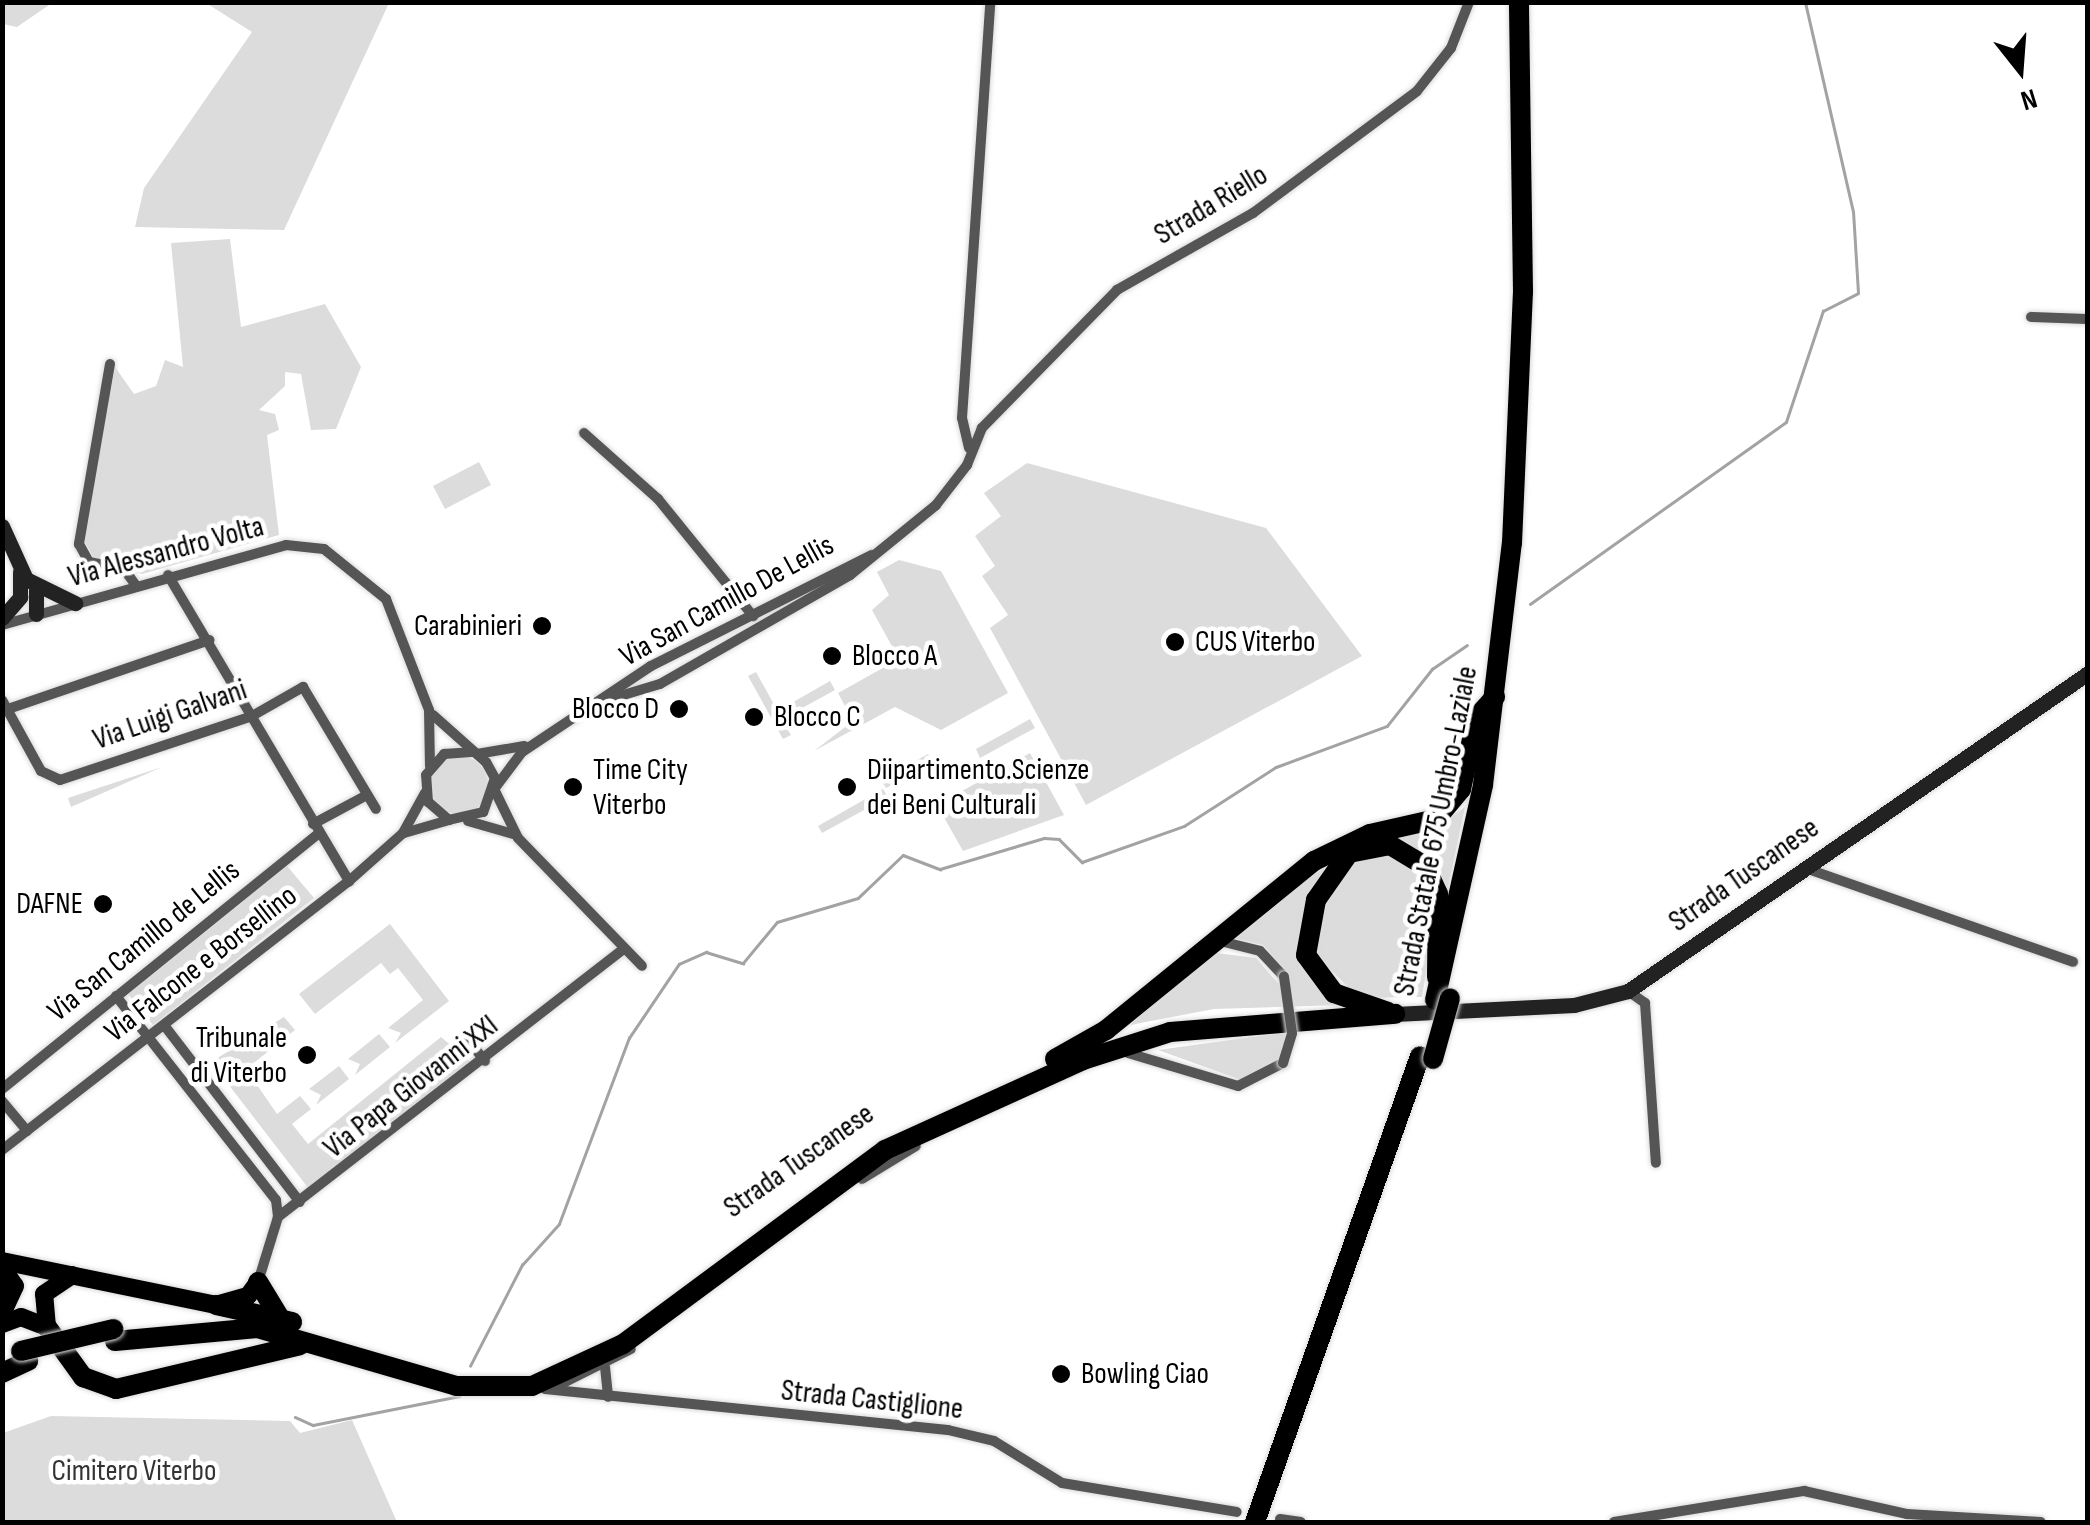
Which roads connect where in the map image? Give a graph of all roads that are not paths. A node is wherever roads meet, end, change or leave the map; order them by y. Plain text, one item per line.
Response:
1 (990, 2) edge
2 (1469, 2) edge
3 (1519, 2) edge
4 (1532, 2) edge
5 (2031, 317) dead end
6 (2088, 320) edge
7 (110, 364) dead end
8 (584, 432) dead end
9 (969, 450) junction
10 (2, 526) edge
11 (873, 554) junction
12 (20, 568) junction
13 (168, 575) junction
14 (135, 584) junction
15 (36, 590) junction
16 (20, 597) junction
17 (75, 603) junction
18 (36, 614) junction
19 (753, 616) junction
20 (2, 622) edge
21 (209, 640) junction
22 (2088, 673) edge
23 (1496, 696) junction
24 (610, 699) junction
25 (5, 704) edge
26 (429, 710) junction
27 (252, 716) junction
28 (539, 740) junction
29 (474, 753) junction
30 (430, 766) junction
31 (495, 790) junction
32 (425, 793) junction
33 (367, 795) junction
34 (376, 808) dead end
35 (448, 820) junction
36 (467, 821) junction
37 (316, 828) junction
38 (403, 833) junction
39 (518, 838) junction
40 (1806, 868) junction
41 (349, 880) junction
42 (1224, 942) joint
43 (1199, 947) junction
44 (624, 949) junction
45 (2073, 962) dead end
46 (642, 966) dead end
47 (1628, 991) junction
48 (1441, 994) junction
49 (116, 996) junction
50 (1395, 1014) junction
51 (164, 1025) junction
52 (1190, 1030) junction
53 (148, 1036) junction
54 (468, 1040) dead end
55 (1124, 1053) junction
56 (1427, 1058) junction
57 (1055, 1059) junction
58 (191, 1060) junction
59 (485, 1061) junction
60 (176, 1071) junction
61 (2, 1089) edge
62 (2, 1101) edge
63 (27, 1131) junction
64 (258, 1145) junction
65 (2, 1150) edge
66 (243, 1156) junction
67 (1656, 1163) dead end
68 (300, 1202) junction
69 (278, 1216) junction
70 (2, 1264) edge
71 (72, 1275) junction
72 (258, 1282) junction
73 (216, 1305) junction
74 (2, 1314) edge
75 (273, 1317) junction
76 (2, 1324) edge
77 (47, 1326) junction
78 (114, 1335) junction
79 (17, 1357) edge
80 (371, 1360) junction
81 (606, 1366) junction
82 (2, 1373) edge
83 (546, 1386) junction
84 (608, 1397) junction
85 (1246, 1517) edge
86 (1274, 1521) edge
87 (1300, 1522) edge
88 (1614, 1522) edge
89 (2042, 1522) edge

1 - 9 street
2 - 9 street, Strada Riello
3 - 23 highway, Strada Statale 675 Umbro-Laziale
4 - 48 highway, Strada Statale 675 Umbro-Laziale
5 - 6 street
7 - 14 street
8 - 19 street
9 - 11 street, Via San Camillo De Lellis
10 - 12 main road
11 - 19 street, Via San Camillo De Lellis
11 - 24 street, Via San Camillo De Lellis
12 - 15 main road
12 - 16 main road
13 - 14 street, Via Alessandro Volta
13 - 21 street
13 - 26 street, Via Alessandro Volta
14 - 17 street, Via Alessandro Volta
15 - 17 main road
15 - 18 main road
16 - 18 main road
16 - 20 main road
17 - 18 street, Via Alessandro Volta
18 - 20 street, Via Alessandro Volta
19 - 24 street, Via San Camillo De Lellis
21 - 25 street, Via Luigi Galvani
21 - 27 street
22 - 40 main road, Strada Tuscanese
23 - 43 highway
23 - 48 highway, Strada Statale 675 Umbro-Laziale
24 - 28 street, Via San Camillo De Lellis
25 - 27 street, Via Luigi Galvani
26 - 29 street, Via Alessandro Volta
26 - 30 street, Via Alessandro Volta
27 - 33 street, Via Luigi Galvani
27 - 37 street
28 - 29 street, Via San Camillo De Lellis
28 - 31 street, Via San Camillo De Lellis
29 - 30 street
29 - 31 street
30 - 32 street
31 - 36 street
31 - 39 street
32 - 35 street
32 - 38 street, Via Falcone e Borsellino
33 - 34 street, Via Luigi Galvani
33 - 37 street, Via San Camillo de Lellis
35 - 36 street
35 - 38 street, Via Falcone e Borsellino
36 - 39 street
37 - 41 street
37 - 49 street, Via San Camillo de Lellis
38 - 41 street, Via Falcone e Borsellino
39 - 44 street
40 - 45 street
40 - 47 main road, Strada Tuscanese
41 - 51 street, Via Falcone e Borsellino
42 - 43 highway
42 - 55 street, bridge
43 - 57 highway
44 - 46 street
44 - 59 street, Via Papa Giovanni XXI
47 - 50 main road, Strada Tuscanese
47 - 67 street
48 - 50 highway
48 - 56 highway, Strada Statale 675 Umbro-Laziale, bridge
49 - 53 street
49 - 61 street, Via San Camillo de Lellis
50 - 52 highway, Strada Tuscanese
50 - 57 highway, Strada Tuscanese
51 - 53 street, Via Falcone e Borsellino
51 - 58 street
52 - 55 highway
52 - 83 highway, Strada Tuscanese
53 - 60 street
53 - 63 street, Via Falcone e Borsellino
54 - 59 street
55 - 81 street, Strada Tuscanese
56 - 85 highway, Strada Statale 675 Umbro-Laziale
56 - 86 highway, Strada Statale 675 Umbro-Laziale
57 - 75 highway, Strada Tuscanese
58 - 60 street
58 - 64 street
59 - 68 street, Via Papa Giovanni XXI
60 - 66 street
62 - 63 street
63 - 65 street, Via Falcone e Borsellino
64 - 66 street
64 - 68 street
66 - 69 street
68 - 69 street, Via Papa Giovanni XXI
69 - 72 street
70 - 71 main road
70 - 74 main road
71 - 73 main road
71 - 77 main road
72 - 73 main road
72 - 75 highway
73 - 75 highway, Strada Tuscanese
75 - 78 highway
76 - 77 main road
77 - 80 highway
78 - 79 highway
78 - 80 highway
79 - 82 highway
80 - 83 highway, Strada Tuscanese
81 - 83 street, Strada Tuscanese
81 - 84 street
83 - 84 street, Strada Castiglione
84 - 85 street, Strada Castiglione
86 - 87 street
88 - 89 street

